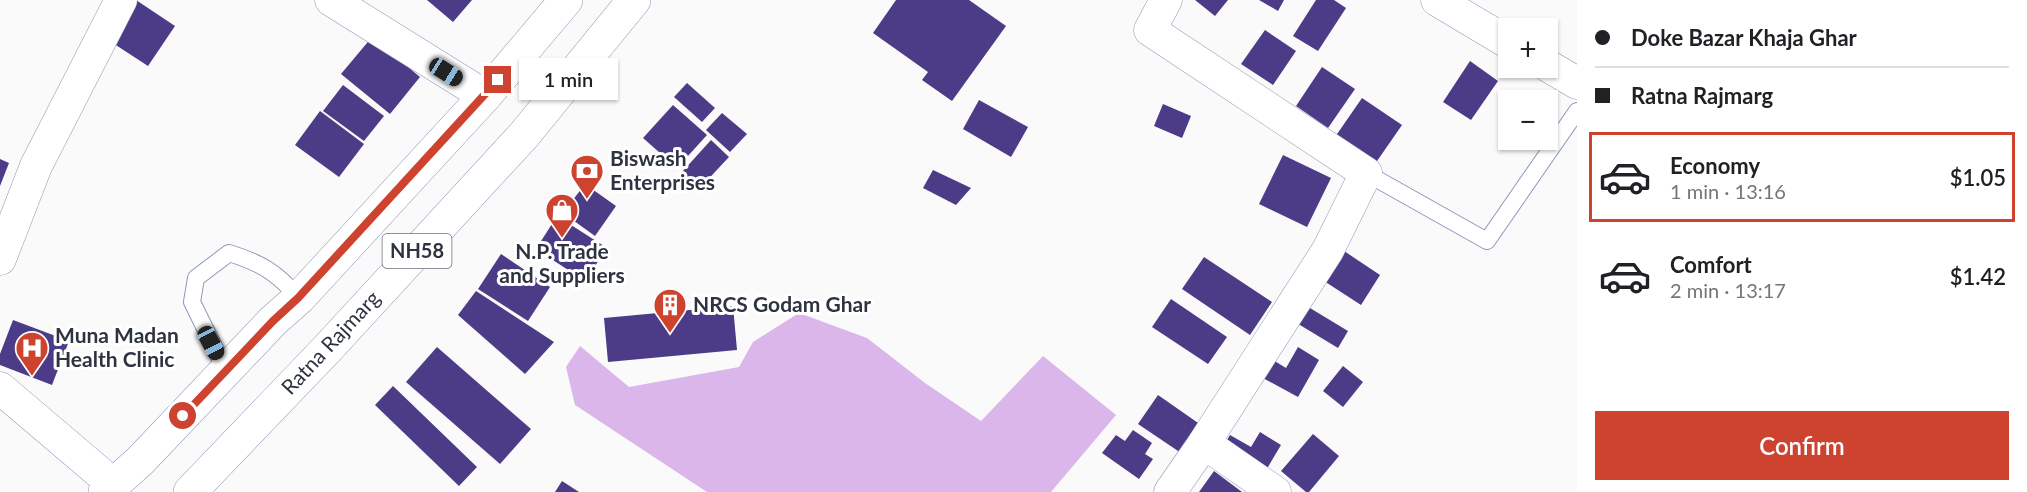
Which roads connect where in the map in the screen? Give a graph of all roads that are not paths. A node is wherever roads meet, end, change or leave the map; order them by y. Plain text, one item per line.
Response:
1 (121, 0) edge
2 (331, 0) edge
3 (566, 0) edge
4 (634, 0) edge
5 (1166, 0) edge
6 (1437, 0) edge
7 (1498, 36) edge
8 (1558, 72) edge
9 (1577, 84) edge
10 (485, 96) junction
11 (1577, 111) edge
12 (1366, 173) junction
13 (0, 259) edge
14 (298, 298) junction
15 (226, 371) junction
16 (0, 388) edge
17 (1204, 443) junction
18 (109, 488) edge
19 (190, 492) edge
20 (1170, 492) edge
21 (1275, 492) edge

1 - 13 street
2 - 10 street
3 - 10 highway, NH58
4 - 19 highway, Ratna Rajmarg / NH58
5 - 12 street
6 - 7 street
8 - 9 street
10 - 14 highway, NH58
11 - 12 lane
12 - 17 street
14 - 15 highway, NH58
14 - 15 lane
15 - 18 highway, NH58
16 - 18 street
17 - 20 street
17 - 21 street

